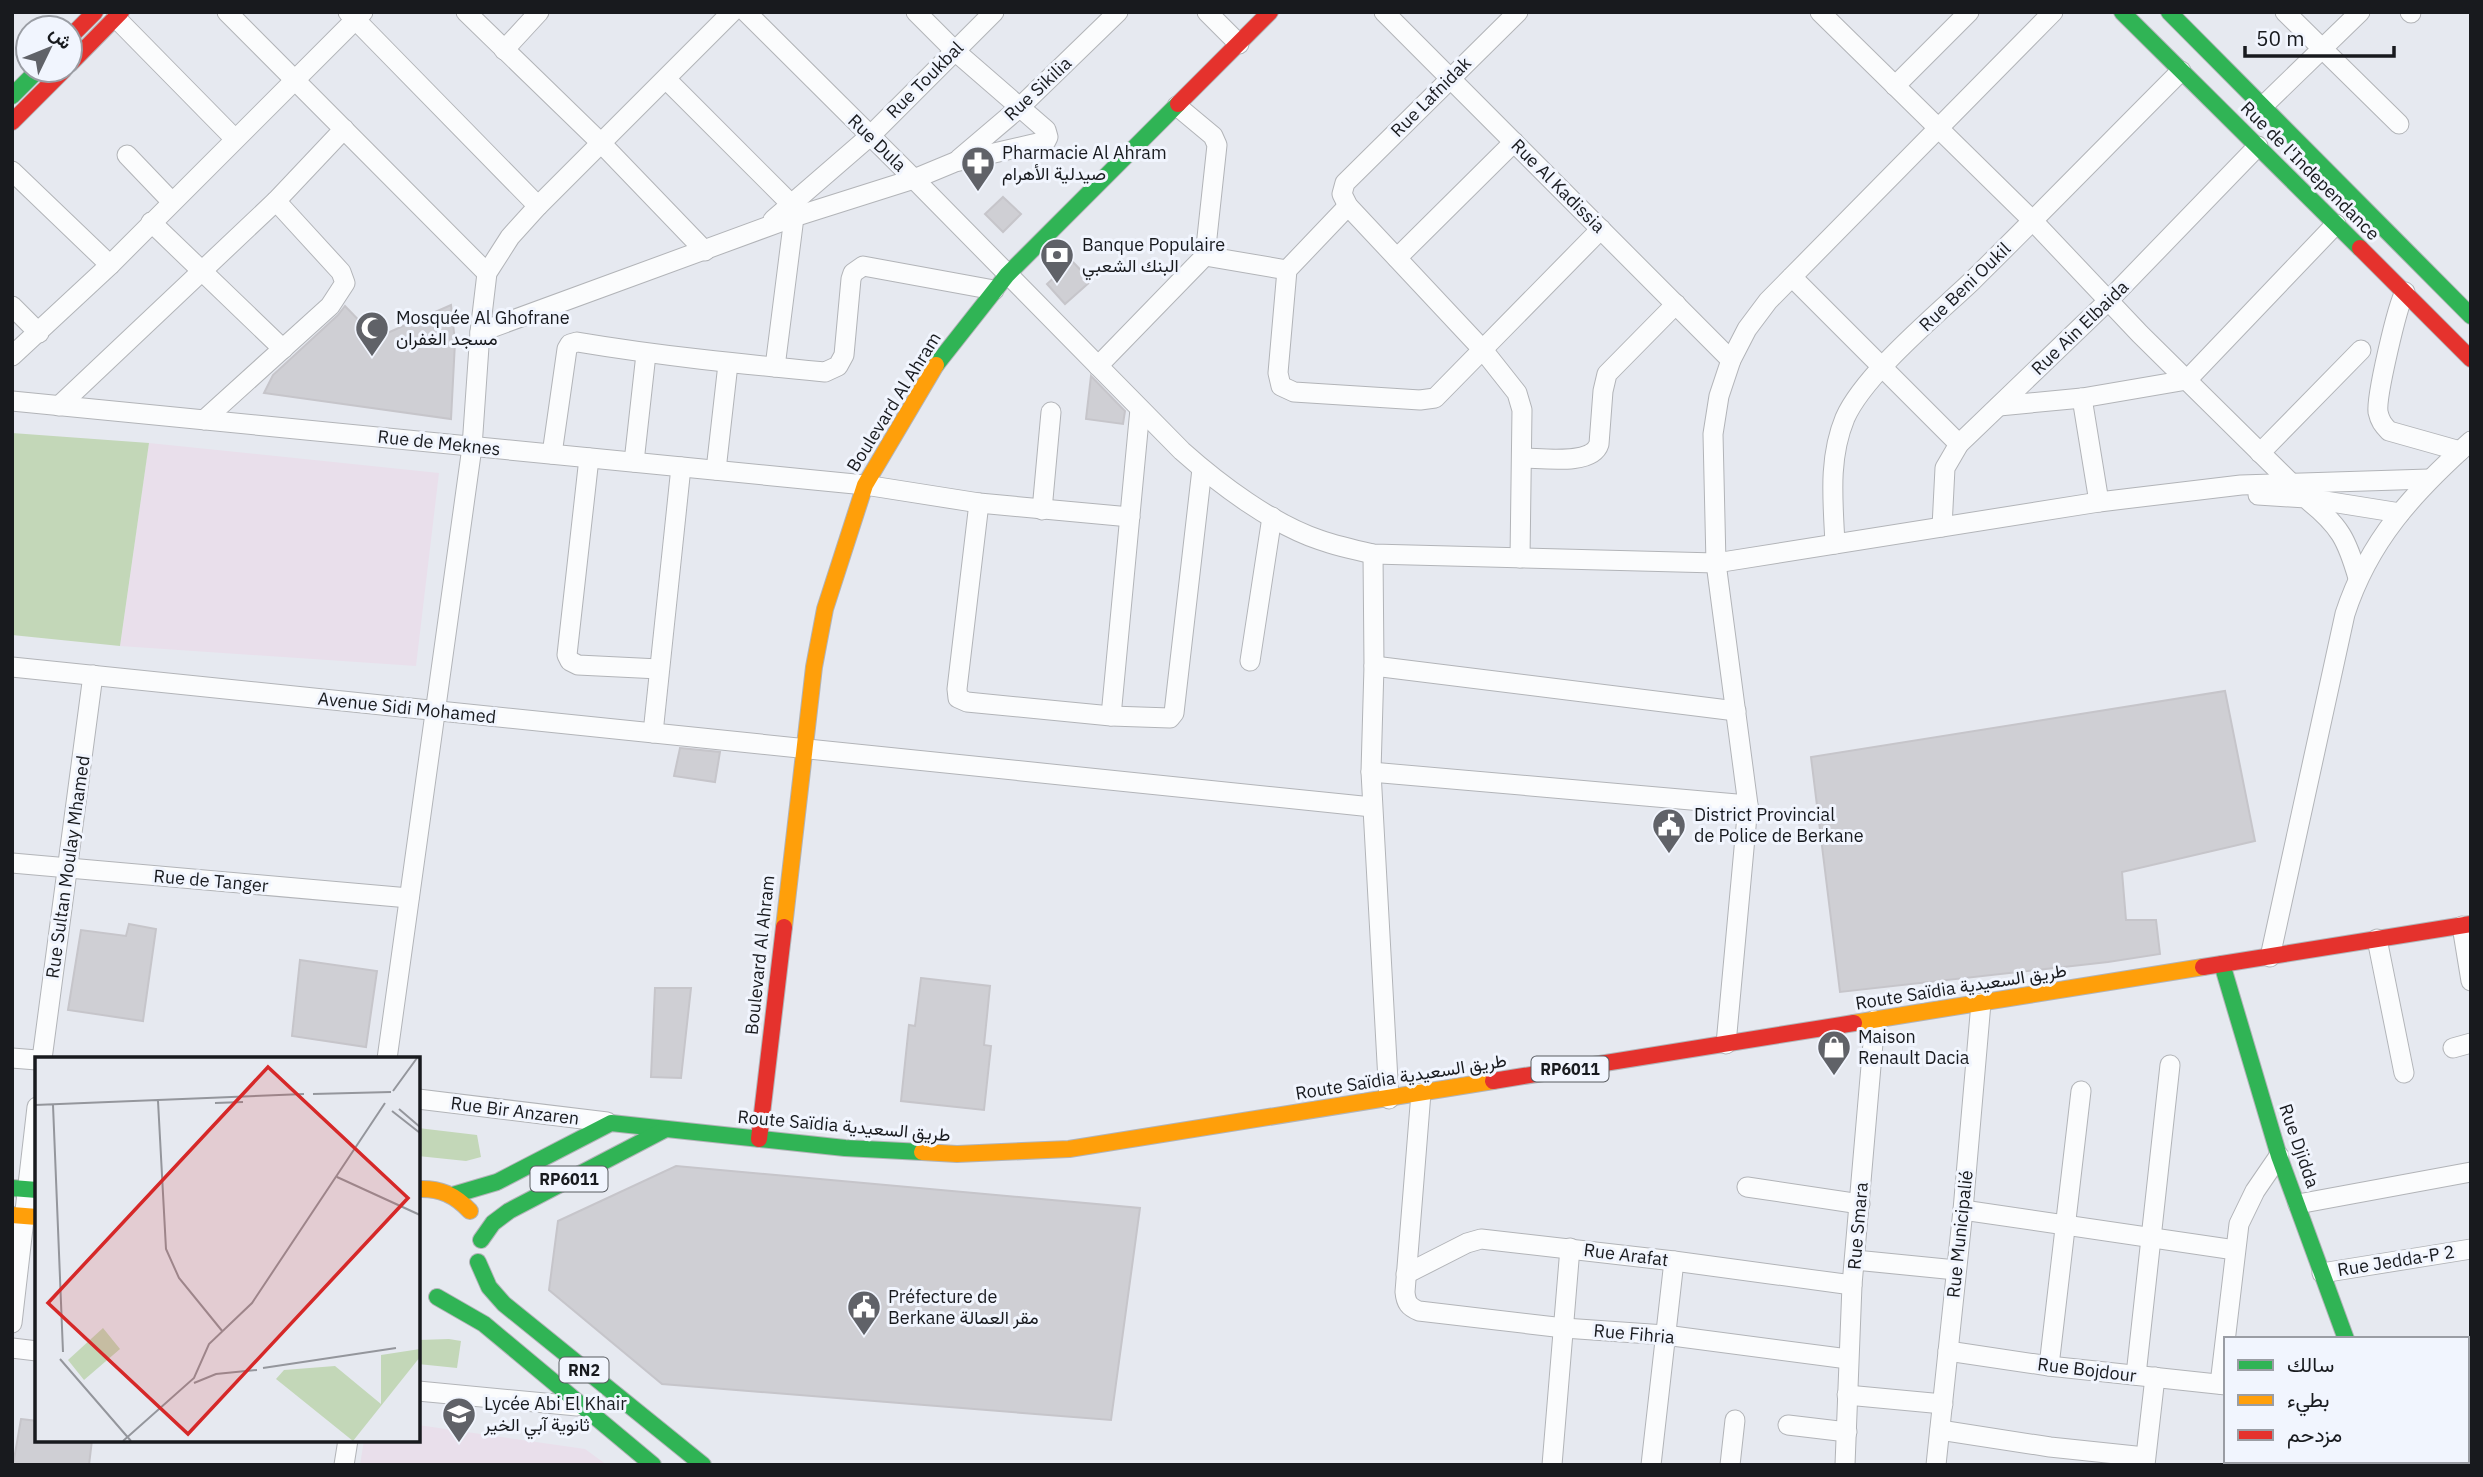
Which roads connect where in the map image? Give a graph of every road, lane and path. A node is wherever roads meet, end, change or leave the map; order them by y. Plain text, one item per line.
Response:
1 (227, 12) edge
2 (466, 12) edge
3 (539, 12) edge
4 (732, 12) edge
5 (746, 12) edge
6 (916, 12) edge
7 (994, 12) edge
8 (1118, 12) edge
9 (1207, 12) edge
10 (1270, 12) edge
11 (1384, 12) edge
12 (1518, 12) edge
13 (1820, 12) edge
14 (1969, 12) edge
15 (2053, 12) edge
16 (2122, 12) edge
17 (2169, 12) edge
18 (2285, 12) edge
19 (2360, 12) edge
20 (119, 15) edge
21 (356, 15) edge
22 (1239, 44) junction
23 (2322, 49) junction
24 (84, 50) edge
25 (504, 50) junction
26 (955, 51) junction
27 (2181, 71) junction
28 (1450, 78) junction
29 (666, 79) junction
30 (295, 80) junction
31 (50, 84) edge
32 (1895, 86) junction
33 (1177, 106) junction
34 (2262, 107) junction
35 (1019, 108) junction
36 (12, 122) edge
37 (2399, 124) dead end
38 (1939, 128) junction
39 (344, 129) junction
40 (870, 136) junction
41 (235, 139) junction
42 (1514, 142) junction
43 (601, 143) junction
44 (2258, 146) junction
45 (127, 155) dead end
46 (955, 162) junction
47 (12, 171) edge
48 (914, 179) junction
49 (275, 201) junction
50 (172, 202) junction
51 (538, 206) junction
52 (1348, 206) junction
53 (792, 211) junction
54 (2033, 221) junction
55 (151, 222) junction
56 (2336, 224) junction
57 (1601, 229) junction
58 (705, 251) junction
59 (1205, 256) junction
60 (1397, 258) junction
61 (110, 265) junction
62 (203, 270) junction
63 (1287, 270) junction
64 (487, 273) junction
65 (1792, 277) junction
66 (1001, 283) junction
67 (2406, 292) junction
68 (2109, 300) junction
69 (1676, 304) junction
70 (12, 306) edge
71 (2471, 316) edge
72 (481, 332) junction
73 (39, 333) junction
74 (283, 349) junction
75 (1483, 350) junction
76 (2361, 350) dead end
77 (646, 354) junction
78 (12, 356) edge
79 (2471, 359) edge
80 (1731, 360) junction
81 (728, 364) junction
82 (1098, 366) junction
83 (775, 367) junction
84 (1883, 367) junction
85 (2187, 380) junction
86 (2082, 398) junction
87 (12, 401) edge
88 (1999, 405) junction
89 (59, 406) junction
90 (1140, 410) junction
91 (1051, 412) dead end
92 (204, 420) junction
93 (1959, 444) junction
94 (2465, 446) edge
95 (472, 447) junction
96 (2260, 453) junction
97 (552, 454) junction
98 (589, 458) junction
99 (1522, 458) junction
100 (634, 462) junction
101 (681, 467) junction
102 (1202, 469) junction
103 (716, 470) junction
104 (2429, 479) junction
105 (2291, 483) junction
106 (865, 485) junction
107 (2215, 489) junction
108 (2305, 498) junction
109 (2099, 502) junction
110 (979, 503) junction
111 (1042, 510) junction
112 (2400, 513) junction
113 (1130, 517) junction
114 (1272, 517) junction
115 (1942, 527) junction
116 (1835, 544) junction
117 (1373, 554) junction
118 (1520, 558) junction
119 (1716, 563) junction
120 (2358, 578) junction
121 (1250, 662) dead end
122 (1374, 666) junction
123 (12, 667) edge
124 (659, 669) junction
125 (93, 675) junction
126 (435, 711) junction
127 (1736, 711) junction
128 (1111, 716) junction
129 (653, 733) junction
130 (803, 749) junction
131 (1371, 772) junction
132 (1748, 805) junction
133 (1373, 807) junction
134 (12, 863) edge
135 (68, 869) junction
136 (409, 898) junction
137 (2466, 925) edge
138 (2377, 939) junction
139 (2270, 957) junction
140 (2222, 964) junction
141 (2471, 981) edge
142 (1981, 1003) junction
143 (1875, 1020) junction
144 (1726, 1044) junction
145 (42, 1057) edge
146 (387, 1057) edge
147 (12, 1058) edge
148 (35, 1060) edge
149 (2170, 1065) dead end
150 (2404, 1073) dead end
151 (2081, 1091) dead end
152 (1421, 1093) junction
153 (1388, 1098) junction
154 (420, 1099) edge
155 (35, 1122) edge
156 (611, 1123) junction
157 (666, 1129) junction
158 (759, 1139) junction
159 (2279, 1156) junction
160 (2471, 1172) edge
161 (1747, 1187) dead end
162 (26, 1189) edge
163 (420, 1189) edge
164 (453, 1195) junction
165 (1860, 1204) junction
166 (2298, 1204) junction
167 (1963, 1210) junction
168 (25, 1216) edge
169 (2064, 1227) junction
170 (2150, 1238) junction
171 (481, 1241) junction
172 (1570, 1248) junction
173 (2471, 1249) edge
174 (2235, 1250) junction
175 (1855, 1260) junction
176 (1674, 1261) junction
177 (478, 1262) junction
178 (1956, 1270) junction
179 (2322, 1273) junction
180 (1406, 1274) junction
181 (1852, 1284) junction
182 (437, 1297) junction
183 (420, 1298) edge
184 (12, 1323) edge
185 (1564, 1328) junction
186 (1665, 1335) junction
187 (2227, 1337) edge
188 (2345, 1337) edge
189 (12, 1348) edge
190 (35, 1351) edge
191 (1948, 1351) junction
192 (1849, 1359) junction
193 (2049, 1366) junction
194 (2145, 1376) junction
195 (2223, 1385) edge
196 (420, 1391) edge
197 (1847, 1395) junction
198 (1943, 1404) junction
199 (580, 1406) junction
200 (1735, 1420) dead end
201 (1788, 1424) dead end
202 (1940, 1430) junction
203 (1847, 1432) junction
204 (348, 1442) edge
205 (2145, 1461) edge
206 (344, 1465) edge
207 (653, 1465) edge
208 (704, 1465) edge
209 (1552, 1465) edge
210 (1651, 1465) edge
211 (1730, 1465) edge
212 (1845, 1465) edge
213 (1936, 1465) edge

1 - 30 street
2 - 25 street
3 - 25 street
4 - 29 street
5 - 40 street, Rue Dula
6 - 26 street
7 - 26 street, Rue Toukbal
8 - 35 street, Rue Sikilia
9 - 22 street
10 - 22 main road, Boulevard Al Ahram
11 - 28 street, Rue Al Kadissia
12 - 28 street, Rue Lafnidak
13 - 32 street
14 - 32 street
15 - 38 street
16 - 27 main road, Rue de l'Independance
17 - 34 main road, Rue de l'Independance
18 - 23 street
19 - 23 street
20 - 24 main road
20 - 41 street
21 - 30 street
21 - 51 street
22 - 33 main road, Boulevard Al Ahram
23 - 34 street
23 - 37 street
25 - 43 street
26 - 35 street
26 - 40 street, Rue Toukbal
27 - 44 main road, Rue de l'Independance
27 - 54 street, Rue Beni Oukil
28 - 42 street, Rue Al Kadissia
28 - 52 street, Rue Lafnidak
29 - 43 street
29 - 53 street
30 - 39 street
30 - 41 street
31 - 36 main road
32 - 38 street
33 - 59 street
33 - 66 main road, Boulevard Al Ahram
34 - 71 main road, Rue de l'Independance
35 - 46 street, Rue Sikilia
35 - 46 street
38 - 54 street
38 - 65 street
39 - 49 street
39 - 64 street
40 - 48 street, Rue Dula
40 - 53 street, Rue Toukbal
41 - 50 street
42 - 57 street, Rue Al Kadissia
42 - 60 street
43 - 51 street
43 - 58 street
44 - 56 main road, Rue de l'Independance
44 - 68 street, Rue Ain Elbaida
45 - 50 street
46 - 48 street
47 - 61 street
48 - 53 street
48 - 66 street, Rue Dula
49 - 62 street
49 - 74 street
50 - 55 street
51 - 64 street
52 - 60 street
52 - 63 street
53 - 58 street
53 - 83 street
54 - 68 street
54 - 84 street, Rue Beni Oukil
55 - 61 street
55 - 62 street
56 - 67 main road, Rue de l'Independance
56 - 85 street
57 - 69 street, Rue Al Kadissia
57 - 75 street
58 - 72 street
59 - 63 street
59 - 82 street
60 - 75 street
61 - 73 street
62 - 74 street
62 - 89 street
63 - 75 street
64 - 72 street
65 - 80 street
65 - 84 street
66 - 82 street, Rue Dula
66 - 83 street
66 - 106 main road, Boulevard Al Ahram
67 - 79 main road, Rue de l'Independance
67 - 94 street
68 - 85 street
68 - 88 street, Rue Ain Elbaida
69 - 80 street, Rue Al Kadissia
69 - 99 street
70 - 73 street
72 - 95 street
73 - 78 street
74 - 92 street
75 - 99 street
76 - 96 street
77 - 81 street
77 - 97 street
77 - 100 street
80 - 119 street
81 - 83 street
81 - 103 street
82 - 90 street, Rue Dula
84 - 93 street
84 - 116 street, Rue Beni Oukil
85 - 86 street
85 - 96 street
86 - 88 street
86 - 109 street
87 - 89 street, Rue de Meknes
88 - 93 street, Rue Ain Elbaida
89 - 92 street, Rue de Meknes
90 - 102 street, Rue Dula
90 - 113 street
91 - 111 street
92 - 95 street, Rue de Meknes
93 - 115 street, Rue Ain Elbaida
94 - 104 street
95 - 97 street, Rue de Meknes
95 - 126 street
96 - 105 street
97 - 98 street, Rue de Meknes
98 - 100 street, Rue de Meknes
98 - 124 street
99 - 118 street
100 - 101 street, Rue de Meknes
101 - 103 street, Rue de Meknes
101 - 124 street
102 - 114 street, Rue Dula
102 - 128 street
103 - 106 street, Rue de Meknes
104 - 105 street
104 - 112 street
105 - 107 street
106 - 110 street, Rue de Meknes
106 - 130 main road, Boulevard Al Ahram
107 - 108 street
107 - 109 street, Rue Dula
108 - 112 street
108 - 120 street
109 - 115 street, Rue Dula
110 - 111 street, Rue de Meknes
110 - 128 street
111 - 113 street, Rue de Meknes
112 - 120 street
113 - 128 street
114 - 117 street, Rue Dula
114 - 121 street
115 - 116 street, Rue Dula
116 - 119 street, Rue Dula
117 - 118 street, Rue Dula
117 - 122 street
118 - 119 street, Rue Dula
119 - 127 street
120 - 139 street
122 - 127 street
122 - 131 street
123 - 125 street, Avenue Sidi Mohamed
124 - 129 street
125 - 126 street, Avenue Sidi Mohamed
125 - 135 street, Rue Sultan Moulay Mhamed
126 - 129 street, Avenue Sidi Mohamed
126 - 136 street
127 - 132 street
129 - 130 street, Avenue Sidi Mohamed
130 - 133 street, Avenue Sidi Mohamed
130 - 158 main road, Boulevard Al Ahram
131 - 132 street
131 - 133 street
132 - 144 street
133 - 153 street
134 - 135 street, Rue de Tanger
135 - 136 street, Rue de Tanger
135 - 145 street, Rue Sultan Moulay Mhamed
136 - 146 street
137 - 138 main road, Route Saïdia طريق السعيدية / RP6011
137 - 141 street
138 - 139 main road, Route Saïdia طريق السعيدية / RP6011
138 - 150 street
139 - 140 main road, Route Saïdia طريق السعيدية / RP6011
140 - 142 main road, Route Saïdia طريق السعيدية / RP6011
140 - 159 main road, Rue Djidda
142 - 143 main road, Route Saïdia طريق السعيدية / RP6011
142 - 167 street, Rue Municipalié
143 - 144 main road, Route Saïdia طريق السعيدية / RP6011
143 - 165 street, Rue Smara
144 - 152 main road, Route Saïdia طريق السعيدية / RP6011
147 - 148 street
149 - 170 street
151 - 169 street
152 - 153 main road, Route Saïdia طريق السعيدية / RP6011
152 - 180 street
153 - 158 main road, Route Saïdia طريق السعيدية / RP6011
154 - 156 street, Rue Bir Anzaren
155 - 162 street
156 - 157 main road, Route Saïdia طريق السعيدية / RP6011
156 - 164 main road, RP6011
157 - 158 main road, Route Saïdia طريق السعيدية / RP6011
157 - 171 main road, RP6011
159 - 166 main road, Rue Djidda
159 - 174 street
160 - 166 street
161 - 165 street
162 - 168 street
163 - 164 main road
164 - 171 main road
165 - 175 street, Rue Smara
166 - 179 main road, Rue Djidda
167 - 169 street
167 - 178 street, Rue Municipalié
168 - 184 street
169 - 170 street
169 - 193 street
170 - 174 street
170 - 194 street
171 - 177 main road
172 - 176 street, Rue Arafat
172 - 180 street, Rue Arafat
172 - 185 street
173 - 179 street, Rue Jedda-P 2
174 - 187 street
175 - 178 street
175 - 181 street, Rue Smara
176 - 181 street, Rue Arafat
176 - 186 street
177 - 182 main road
177 - 208 main road, RN2
178 - 191 street, Rue Municipalié
179 - 188 main road, Rue Djidda
180 - 185 street, Rue Fihria
181 - 192 street, Rue Smara
182 - 183 main road
182 - 199 main road, RN2
185 - 186 street, Rue Fihria
185 - 209 street
186 - 192 street, Rue Fihria
186 - 210 street
189 - 190 street
191 - 193 street, Rue Bojdour
191 - 198 street, Rue Municipalié
192 - 197 street, Rue Smara
193 - 194 street, Rue Bojdour
194 - 195 street, Rue Bojdour
194 - 205 street
196 - 199 street
197 - 198 street
197 - 203 street, Rue Smara
198 - 202 street, Rue Municipalié
199 - 207 main road, RN2
200 - 211 street
201 - 203 street
202 - 205 street
202 - 213 street, Rue Municipalié
203 - 212 street, Rue Smara
204 - 206 street

